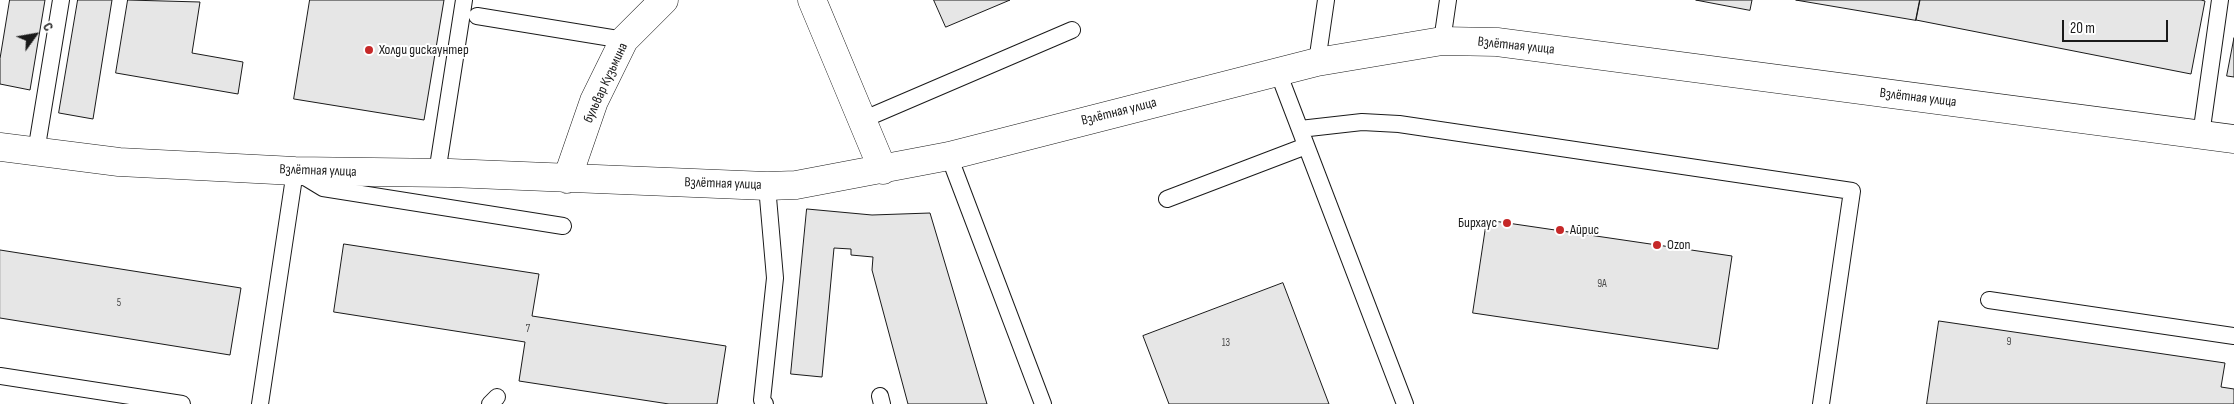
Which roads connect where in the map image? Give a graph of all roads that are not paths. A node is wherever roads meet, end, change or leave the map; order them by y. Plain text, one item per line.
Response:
1 (61, 0) edge
2 (464, 0) edge
3 (664, 0) edge
4 (812, 0) edge
5 (1326, 0) edge
6 (1448, 0) edge
7 (2220, 0) edge
8 (478, 16) dead end
9 (1072, 30) dead end
10 (624, 40) junction
11 (1442, 41) junction
12 (1317, 62) junction
13 (1278, 72) junction
14 (862, 120) junction
15 (1300, 129) junction
16 (2201, 135) junction
17 (2234, 140) edge
18 (1306, 146) junction
19 (0, 147) edge
20 (36, 152) junction
21 (949, 156) junction
22 (883, 170) junction
23 (296, 171) junction
24 (437, 173) junction
25 (567, 178) junction
26 (767, 186) junction
27 (1167, 199) dead end
28 (563, 226) dead end
29 (1989, 300) dead end
30 (2234, 336) edge
31 (0, 376) edge
32 (182, 404) edge
33 (260, 404) edge
34 (765, 404) edge
35 (1043, 404) edge
36 (1405, 404) edge
37 (1821, 404) edge

1 - 20 lane
2 - 24 lane
3 - 10 street, бульвар Кузьмина
4 - 14 street
5 - 12 lane
6 - 11 lane
7 - 16 lane
8 - 10 lane
9 - 14 lane
10 - 25 street, бульвар Кузьмина
11 - 12 street, Взлётная улица
11 - 16 street, Взлётная улица
12 - 13 street, Взлётная улица
13 - 15 lane
13 - 21 street, Взлётная улица
14 - 22 street
15 - 18 lane
15 - 37 lane
16 - 17 street, Взлётная улица
18 - 27 lane
18 - 36 lane
19 - 20 street, Взлётная улица
20 - 23 street, Взлётная улица
21 - 22 street, Взлётная улица
21 - 35 lane
22 - 26 street, Взлётная улица
23 - 24 street, Взлётная улица
23 - 28 lane
23 - 33 lane
24 - 25 street, Взлётная улица
25 - 26 street, Взлётная улица
26 - 34 lane
29 - 30 lane
31 - 32 lane

